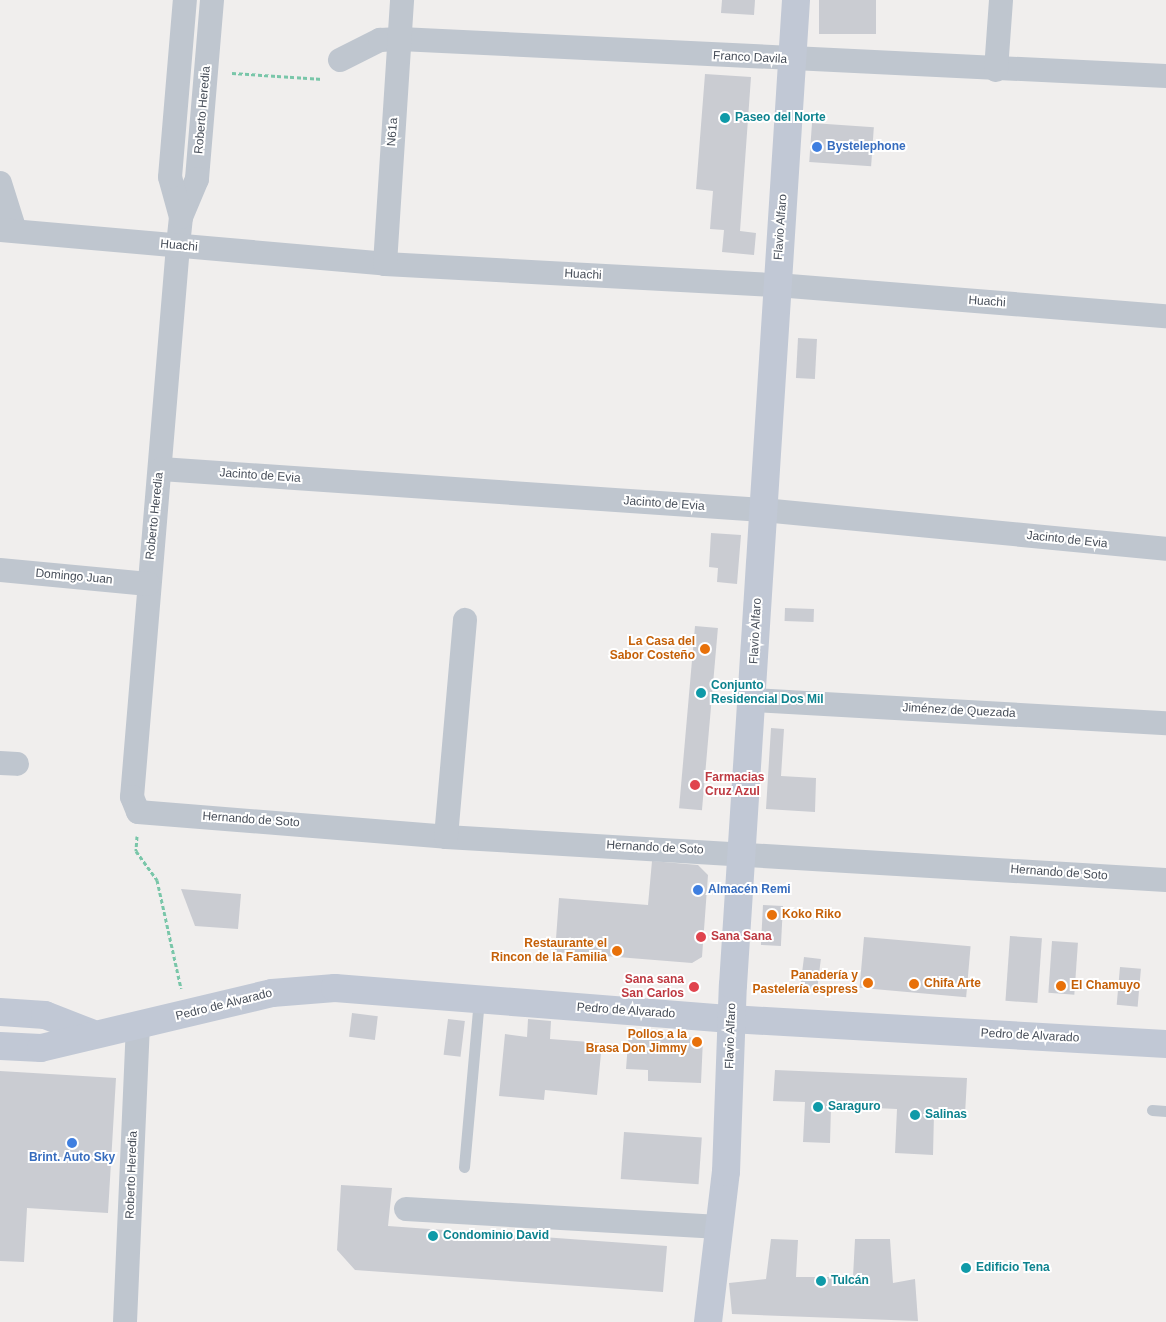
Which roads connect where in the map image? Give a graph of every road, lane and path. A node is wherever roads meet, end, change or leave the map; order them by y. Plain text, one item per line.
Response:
1 (185, 0) edge
2 (212, 0) edge
3 (402, 0) edge
4 (796, 0) edge
5 (1001, 0) edge
6 (400, 39) junction
7 (340, 60) joint
8 (792, 60) junction
9 (996, 70) junction
10 (206, 71) junction
11 (1166, 76) edge
12 (0, 183) edge
13 (181, 218) junction
14 (7, 230) edge
15 (178, 246) junction
16 (385, 264) junction
17 (778, 285) junction
18 (1166, 316) edge
19 (161, 469) junction
20 (763, 510) junction
21 (1166, 549) edge
22 (0, 570) edge
23 (148, 584) junction
24 (466, 620) dead end
25 (752, 700) junction
26 (1166, 723) edge
27 (141, 813) junction
28 (446, 837) junction
29 (742, 852) junction
30 (1166, 880) edge
31 (479, 1000) junction
32 (0, 1012) edge
33 (187, 1013) junction
34 (731, 1019) junction
35 (138, 1028) junction
36 (91, 1033) junction
37 (1166, 1044) edge
38 (0, 1046) edge
39 (1152, 1110) dead end
40 (1166, 1111) edge
41 (464, 1167) dead end
42 (406, 1209) dead end
43 (719, 1227) junction
44 (126, 1322) edge
45 (708, 1322) edge

1 - 13 street, Roberto Heredia
2 - 10 street, Roberto Heredia
3 - 6 street, N61a
4 - 8 street, Flavio Alfaro
5 - 9 street
6 - 7 street, Franco Davila
6 - 8 street, Franco Davila
6 - 16 street, N61a
7 - 10 path
8 - 9 street, Franco Davila
8 - 17 street, Flavio Alfaro
9 - 11 street, Franco Davila
10 - 13 street, Roberto Heredia
12 - 14 street
13 - 15 street, Roberto Heredia
14 - 15 street, Huachi
15 - 16 street, Huachi
15 - 19 street, Roberto Heredia
16 - 17 street, Huachi
17 - 18 street, Huachi
17 - 20 street, Flavio Alfaro
19 - 20 street, Jacinto de Evia
19 - 23 street, Roberto Heredia
20 - 21 street, Jacinto de Evia
20 - 25 street, Flavio Alfaro
22 - 23 street, Domingo Juan
23 - 27 street, Roberto Heredia
24 - 28 street
25 - 26 street, Jiménez de Quezada
25 - 29 street, Flavio Alfaro
27 - 28 street, Hernando de Soto
27 - 33 path
28 - 29 street, Hernando de Soto
29 - 30 street, Hernando de Soto
29 - 34 street, Flavio Alfaro
31 - 33 street, Pedro de Alvarado
31 - 34 street, Pedro de Alvarado
31 - 41 lane
32 - 36 street, Pedro de Alvarado
33 - 35 street, Pedro de Alvarado
34 - 37 street, Pedro de Alvarado
34 - 43 street, Flavio Alfaro
35 - 36 street, Pedro de Alvarado
35 - 44 street, Roberto Heredia
36 - 38 street, Pedro de Alvarado
39 - 40 lane
42 - 43 street
43 - 45 street, Flavio Alfaro

